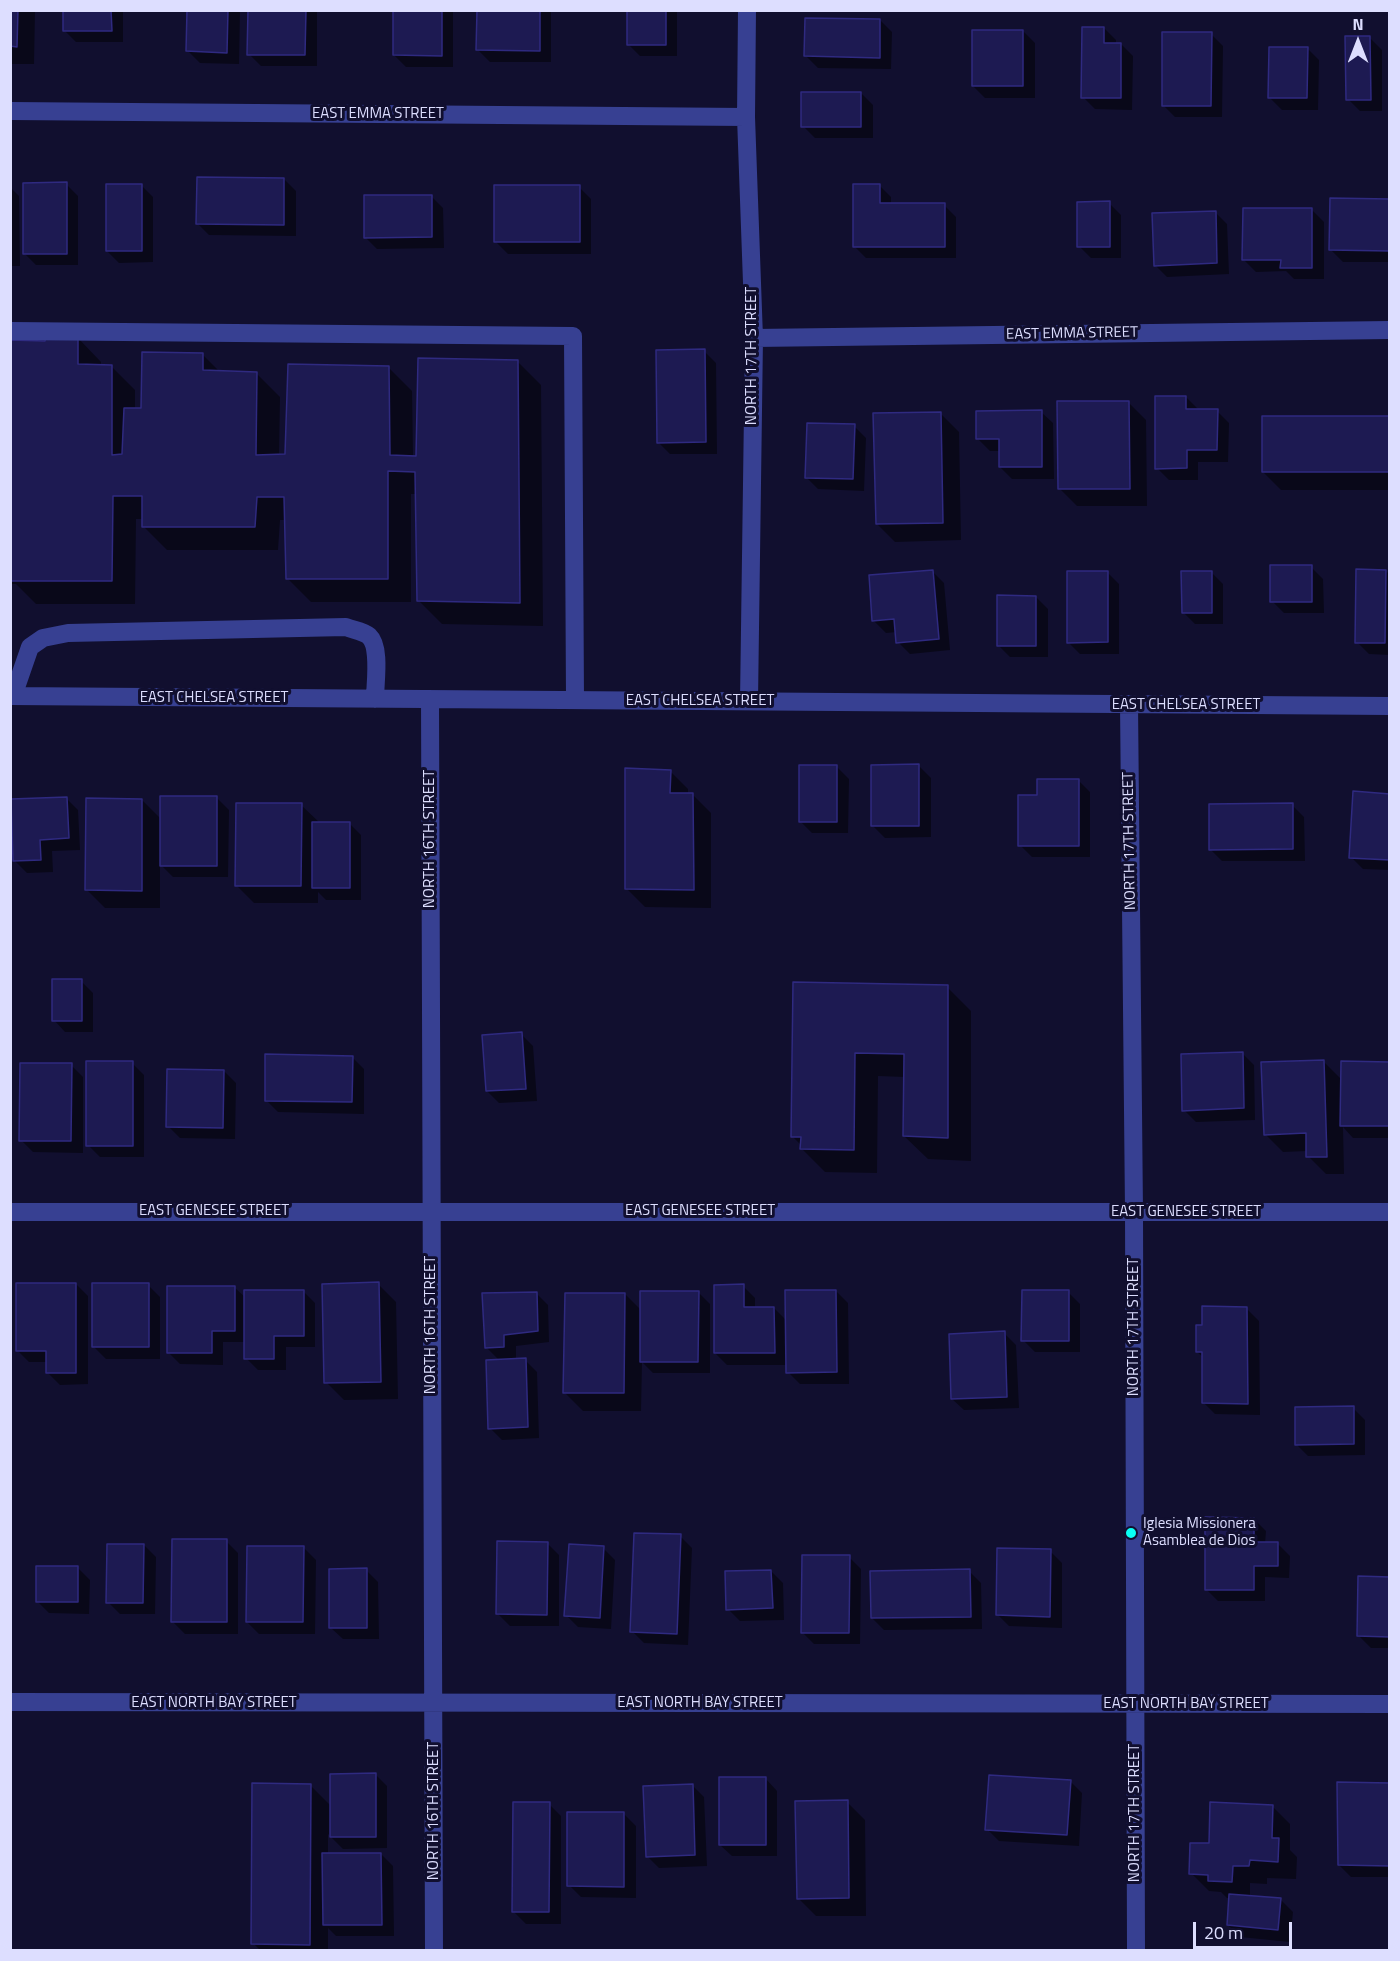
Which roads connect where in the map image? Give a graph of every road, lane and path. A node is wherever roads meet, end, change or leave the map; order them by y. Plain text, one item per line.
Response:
1 (747, 10) edge
2 (10, 111) edge
3 (746, 117) junction
4 (1389, 330) edge
5 (10, 331) edge
6 (754, 338) junction
7 (12, 696) edge
8 (375, 699) junction
9 (430, 699) junction
10 (574, 700) junction
11 (749, 701) junction
12 (1129, 704) junction
13 (1389, 706) edge
14 (430, 1211) junction
15 (10, 1212) edge
16 (1134, 1212) junction
17 (1389, 1212) edge
18 (10, 1702) edge
19 (433, 1703) junction
20 (1134, 1704) junction
21 (1389, 1704) edge
22 (434, 1950) edge
23 (1136, 1950) edge

1 - 3 street, NORTH 17TH STREET
2 - 3 street, EAST EMMA STREET
3 - 6 street, NORTH 17TH STREET
4 - 6 street, EAST EMMA STREET
5 - 10 street
6 - 11 street, NORTH 17TH STREET
7 - 8 street, EAST CHELSEA STREET
7 - 8 street
8 - 9 street, EAST CHELSEA STREET
9 - 10 street, EAST CHELSEA STREET
9 - 14 street, NORTH 16TH STREET
10 - 11 street, EAST CHELSEA STREET
11 - 12 street, EAST CHELSEA STREET
12 - 13 street, EAST CHELSEA STREET
12 - 16 street, NORTH 17TH STREET
14 - 15 street, EAST GENESEE STREET
14 - 16 street, EAST GENESEE STREET
14 - 19 street, NORTH 16TH STREET
16 - 17 street, EAST GENESEE STREET
16 - 20 street, NORTH 17TH STREET
18 - 19 street, EAST NORTH BAY STREET
19 - 20 street, EAST NORTH BAY STREET
19 - 22 street, NORTH 16TH STREET
20 - 21 street, EAST NORTH BAY STREET
20 - 23 street, NORTH 17TH STREET

